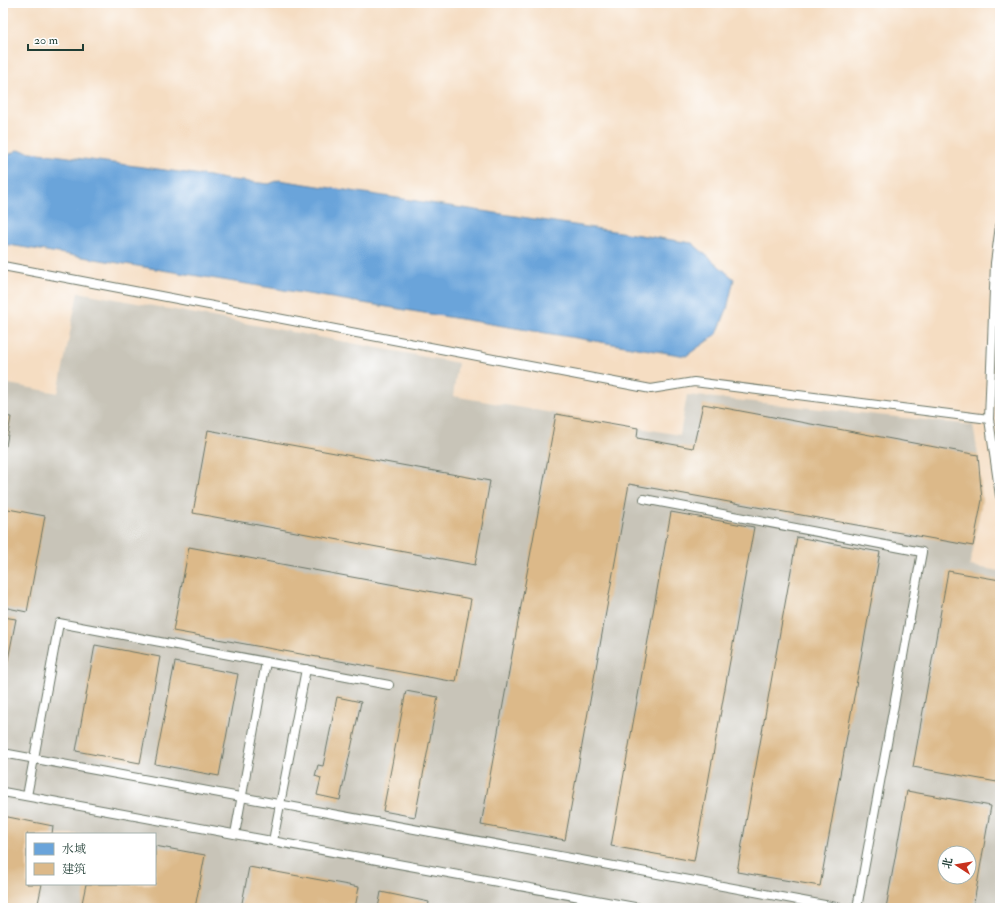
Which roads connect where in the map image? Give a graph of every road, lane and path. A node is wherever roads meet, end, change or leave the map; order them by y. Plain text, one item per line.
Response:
1 (1000, 226) edge
2 (3, 266) edge
3 (989, 418) junction
4 (1000, 496) edge
5 (644, 499) dead end
6 (266, 662) junction
7 (306, 669) junction
8 (389, 685) dead end
9 (3, 753) edge
10 (33, 759) junction
11 (3, 792) edge
12 (26, 796) junction
13 (242, 797) junction
14 (280, 804) junction
15 (235, 834) junction
16 (273, 841) junction
17 (640, 908) edge
18 (841, 908) edge
19 (857, 908) edge

1 - 3 lane
2 - 3 lane
3 - 4 lane
5 - 19 lane
6 - 7 lane
6 - 10 lane
6 - 13 lane
7 - 8 lane
7 - 14 lane
9 - 10 lane
10 - 12 lane
10 - 13 lane
11 - 12 lane
12 - 15 lane
13 - 14 lane
13 - 15 lane
14 - 16 lane
14 - 18 lane
15 - 16 lane
16 - 17 lane

